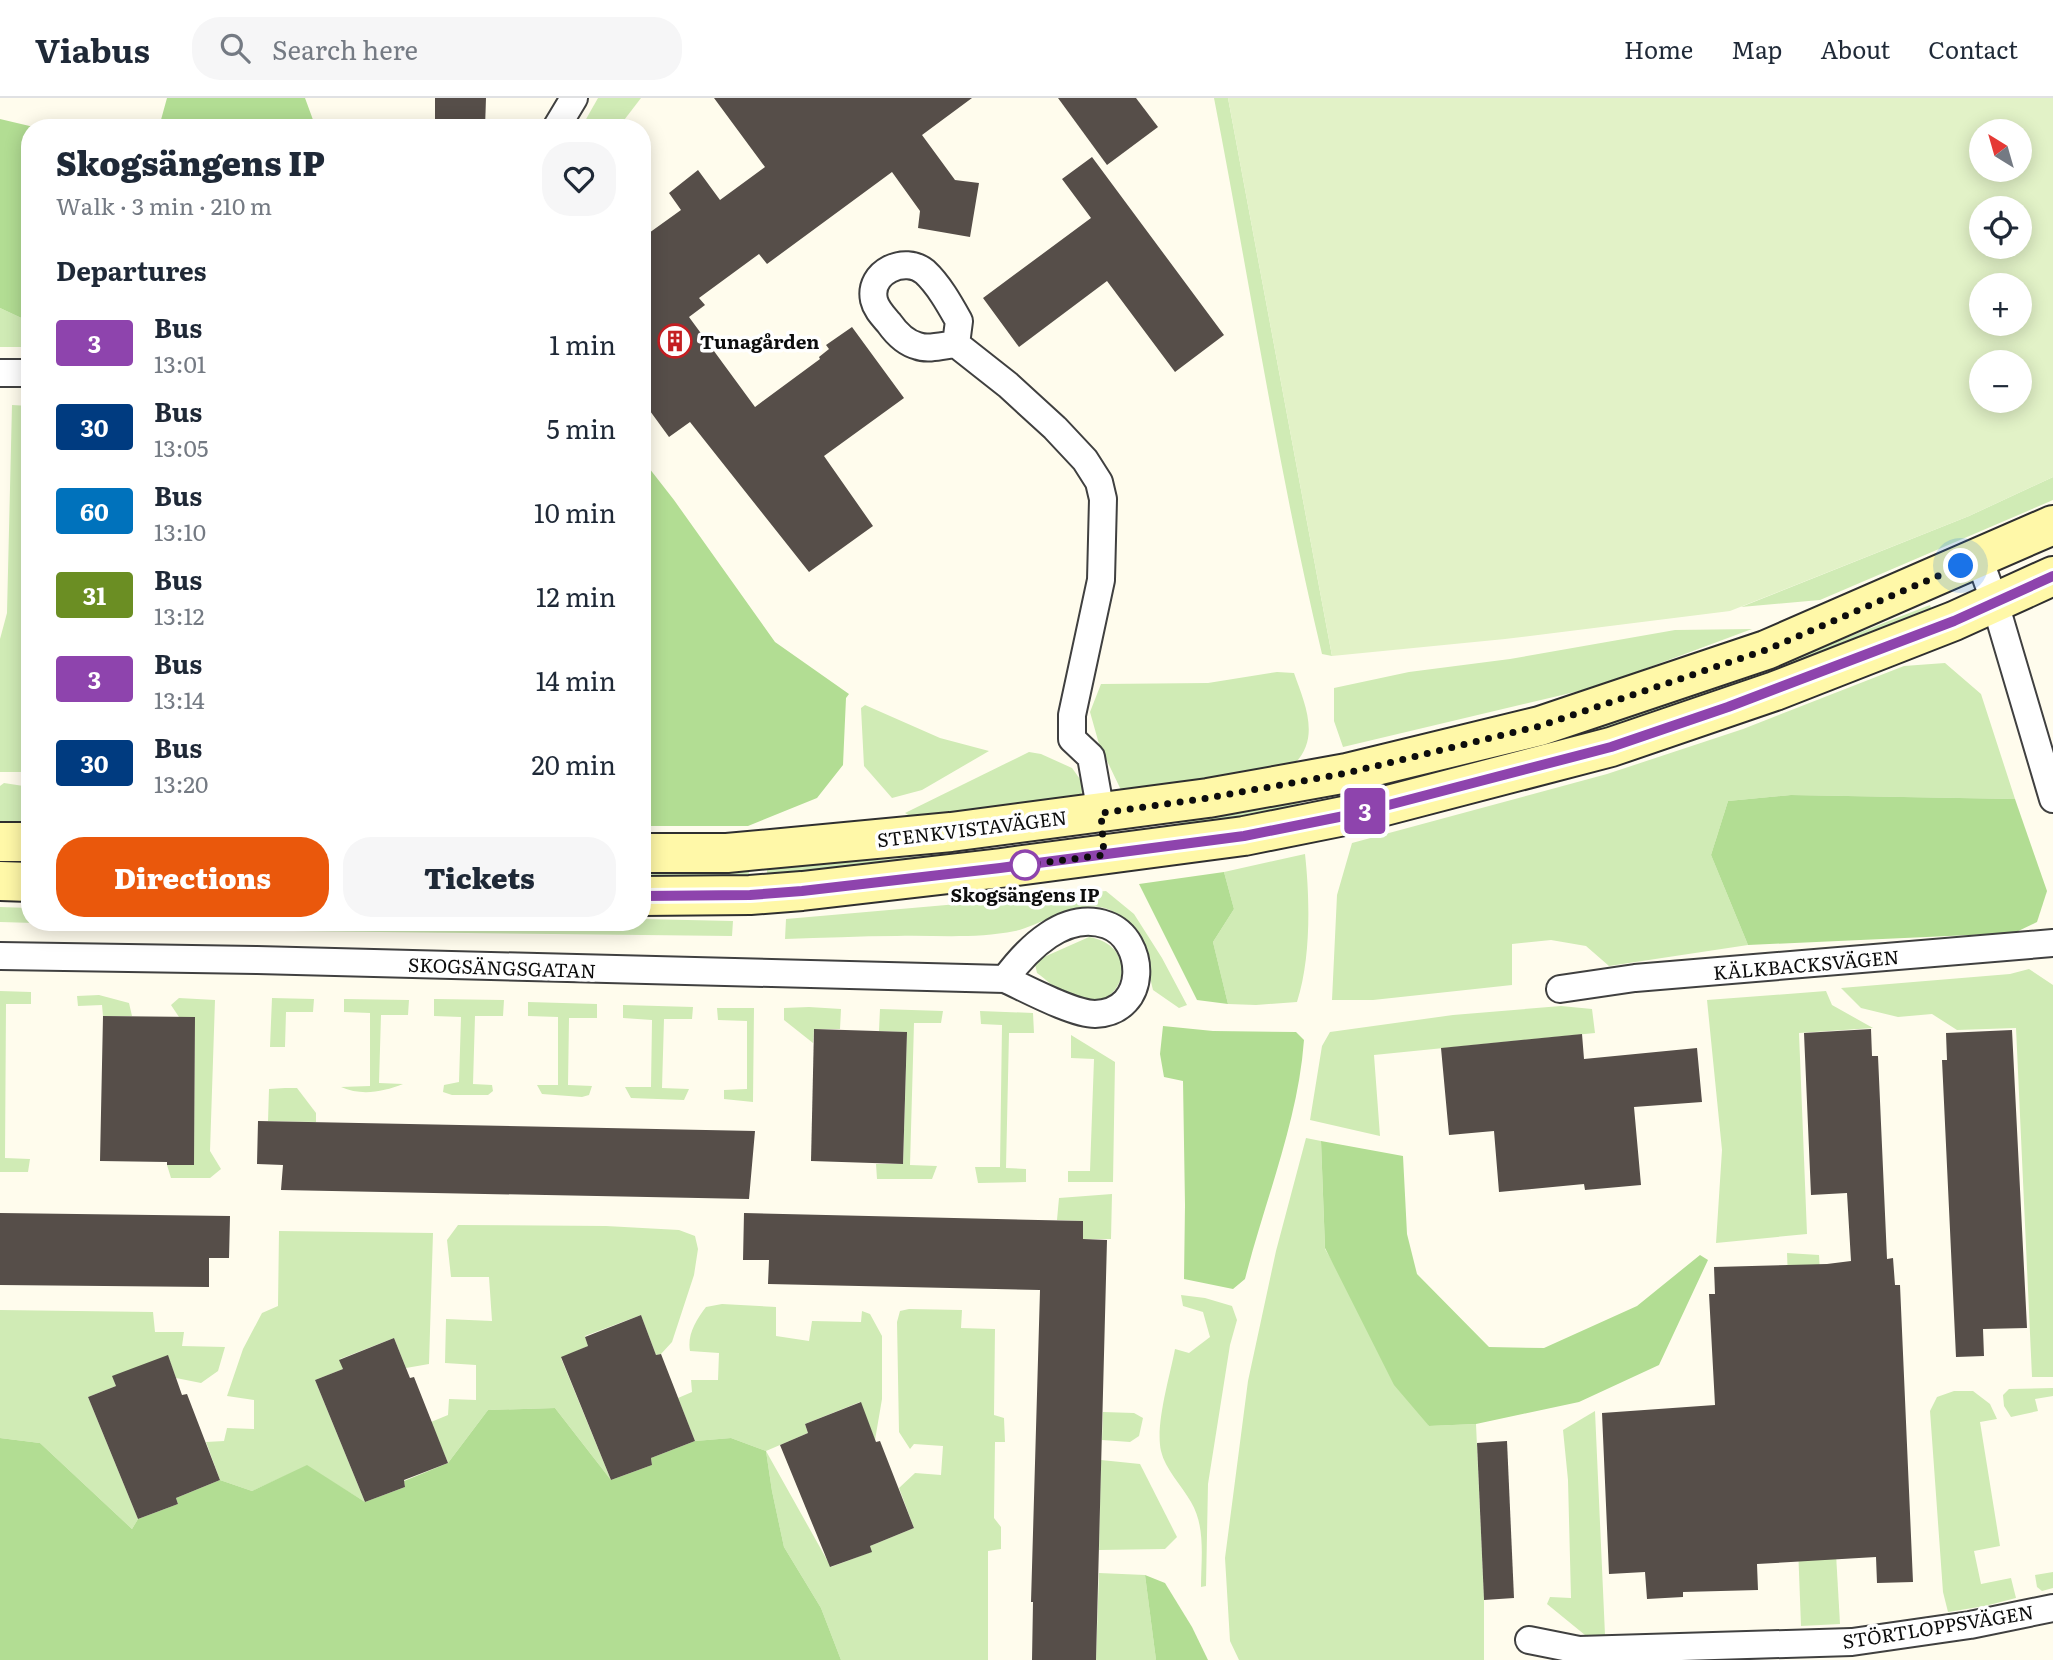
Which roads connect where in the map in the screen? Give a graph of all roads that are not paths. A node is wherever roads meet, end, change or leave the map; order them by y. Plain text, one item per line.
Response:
1 (573, 98) edge
2 (561, 119) edge
3 (956, 344) dead end
4 (0, 373) edge
5 (21, 373) edge
6 (2053, 525) edge
7 (1979, 558) junction
8 (2053, 576) edge
9 (1995, 603) junction
10 (2053, 799) edge
11 (1101, 813) junction
12 (0, 842) edge
13 (21, 842) edge
14 (651, 853) edge
15 (1104, 855) junction
16 (0, 881) edge
17 (21, 882) edge
18 (651, 896) edge
19 (2053, 943) edge
20 (0, 956) edge
21 (1005, 979) junction
22 (1560, 989) dead end
23 (2053, 1608) edge
24 (1529, 1640) dead end

1 - 2 street
3 - 11 street
4 - 5 street
6 - 7 main road, STENKVISTAVÄGEN
7 - 9 street
7 - 11 main road, STENKVISTAVÄGEN
8 - 9 main road
9 - 10 street
9 - 15 main road
11 - 14 main road, STENKVISTAVÄGEN
11 - 15 main road
12 - 13 main road
15 - 18 main road
16 - 17 main road
19 - 22 street, KÄLKBACKSVÄGEN
20 - 21 street, SKOGSÄNGSGATAN
21 - 21 street, SKOGSÄNGSGATAN
23 - 24 street, STÖRTLOPPSVÄGEN

